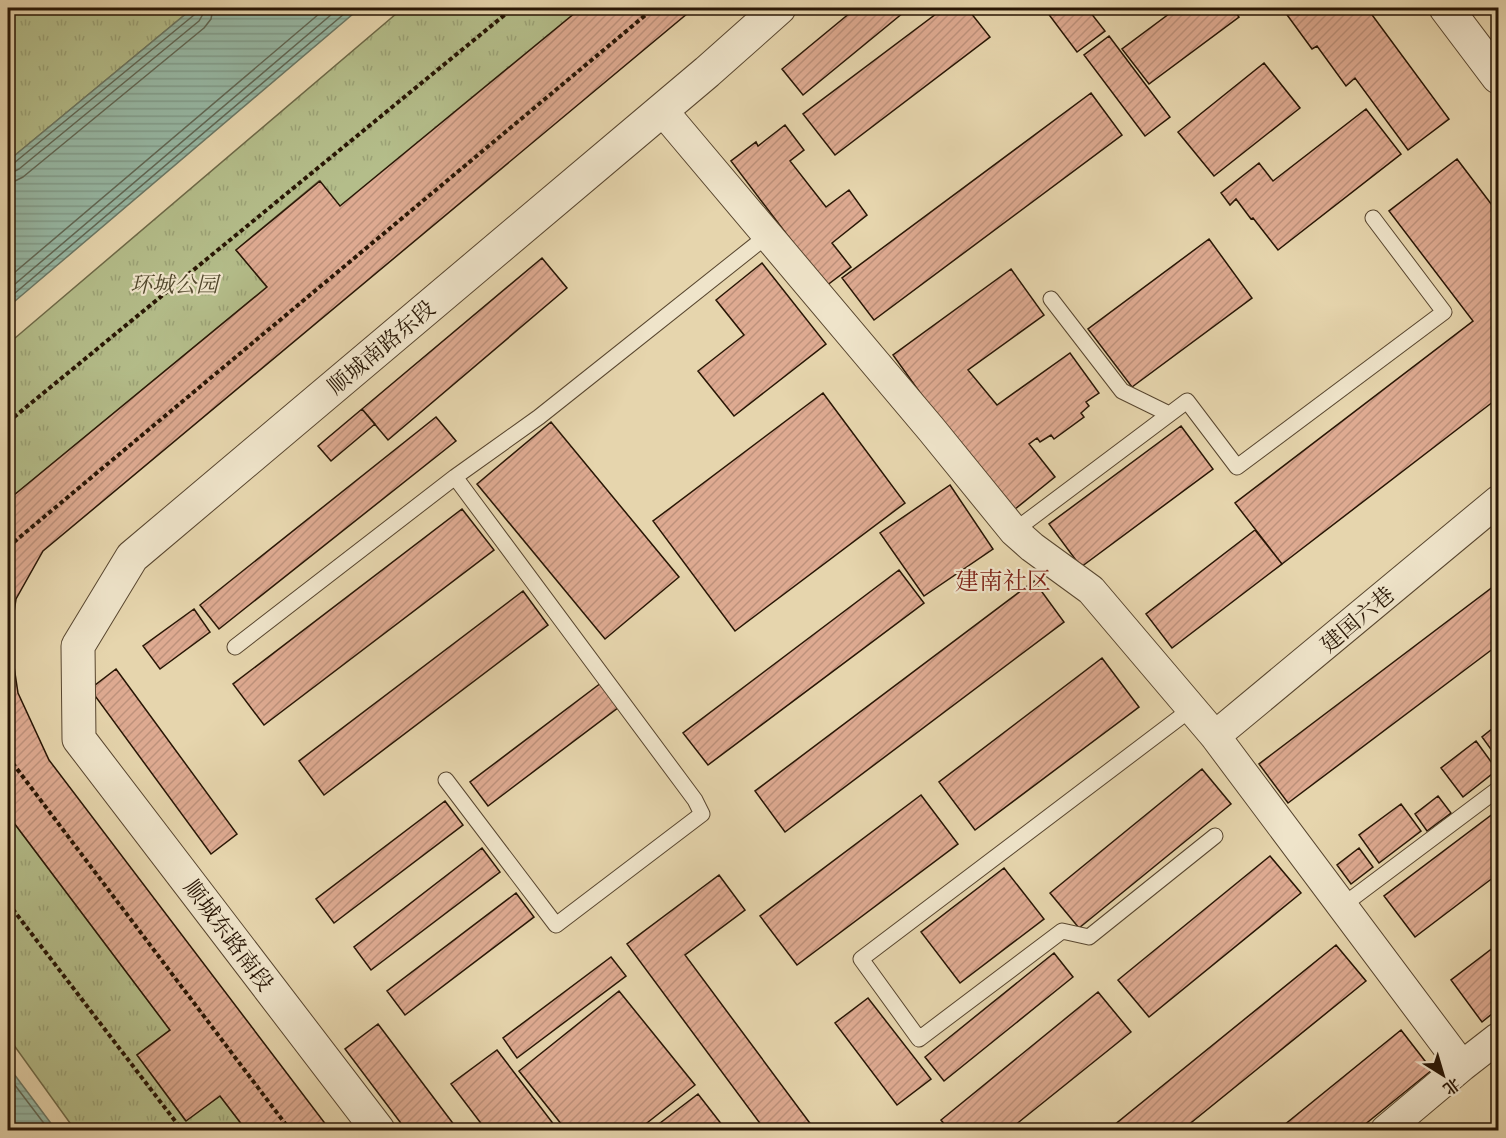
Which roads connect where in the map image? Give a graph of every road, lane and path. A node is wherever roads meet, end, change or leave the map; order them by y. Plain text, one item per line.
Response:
1 (513, 8) edge
2 (654, 8) edge
3 (779, 8) edge
4 (1446, 8) edge
5 (1498, 77) edge
6 (662, 110) junction
7 (1373, 218) dead end
8 (768, 236) junction
9 (1052, 299) dead end
10 (1169, 414) junction
11 (8, 422) edge
12 (455, 477) junction
13 (1498, 501) edge
14 (1014, 531) junction
15 (8, 547) edge
16 (235, 647) dead end
17 (1191, 709) junction
18 (1215, 736) junction
19 (79, 739) joint
20 (8, 757) edge
21 (446, 780) dead end
22 (1498, 789) edge
23 (1215, 836) dead end
24 (8, 903) edge
25 (1342, 906) junction
26 (1498, 1038) edge
27 (1462, 1066) junction
28 (182, 1131) edge
29 (290, 1131) edge
30 (378, 1131) edge
31 (1386, 1131) edge

1 - 11 path
2 - 15 path
3 - 6 street, 顺城南路东段
4 - 5 street
6 - 8 street
6 - 19 street, 顺城南路东段
7 - 10 lane
8 - 12 lane
8 - 14 street
9 - 10 lane
10 - 14 lane
12 - 16 lane
12 - 21 lane
13 - 18 street, 建国六巷
14 - 17 street
17 - 18 street
17 - 23 lane
18 - 25 street
19 - 30 street, 顺城东路南段
20 - 29 path
22 - 25 lane
24 - 28 path
25 - 27 street
26 - 27 street
27 - 31 street

